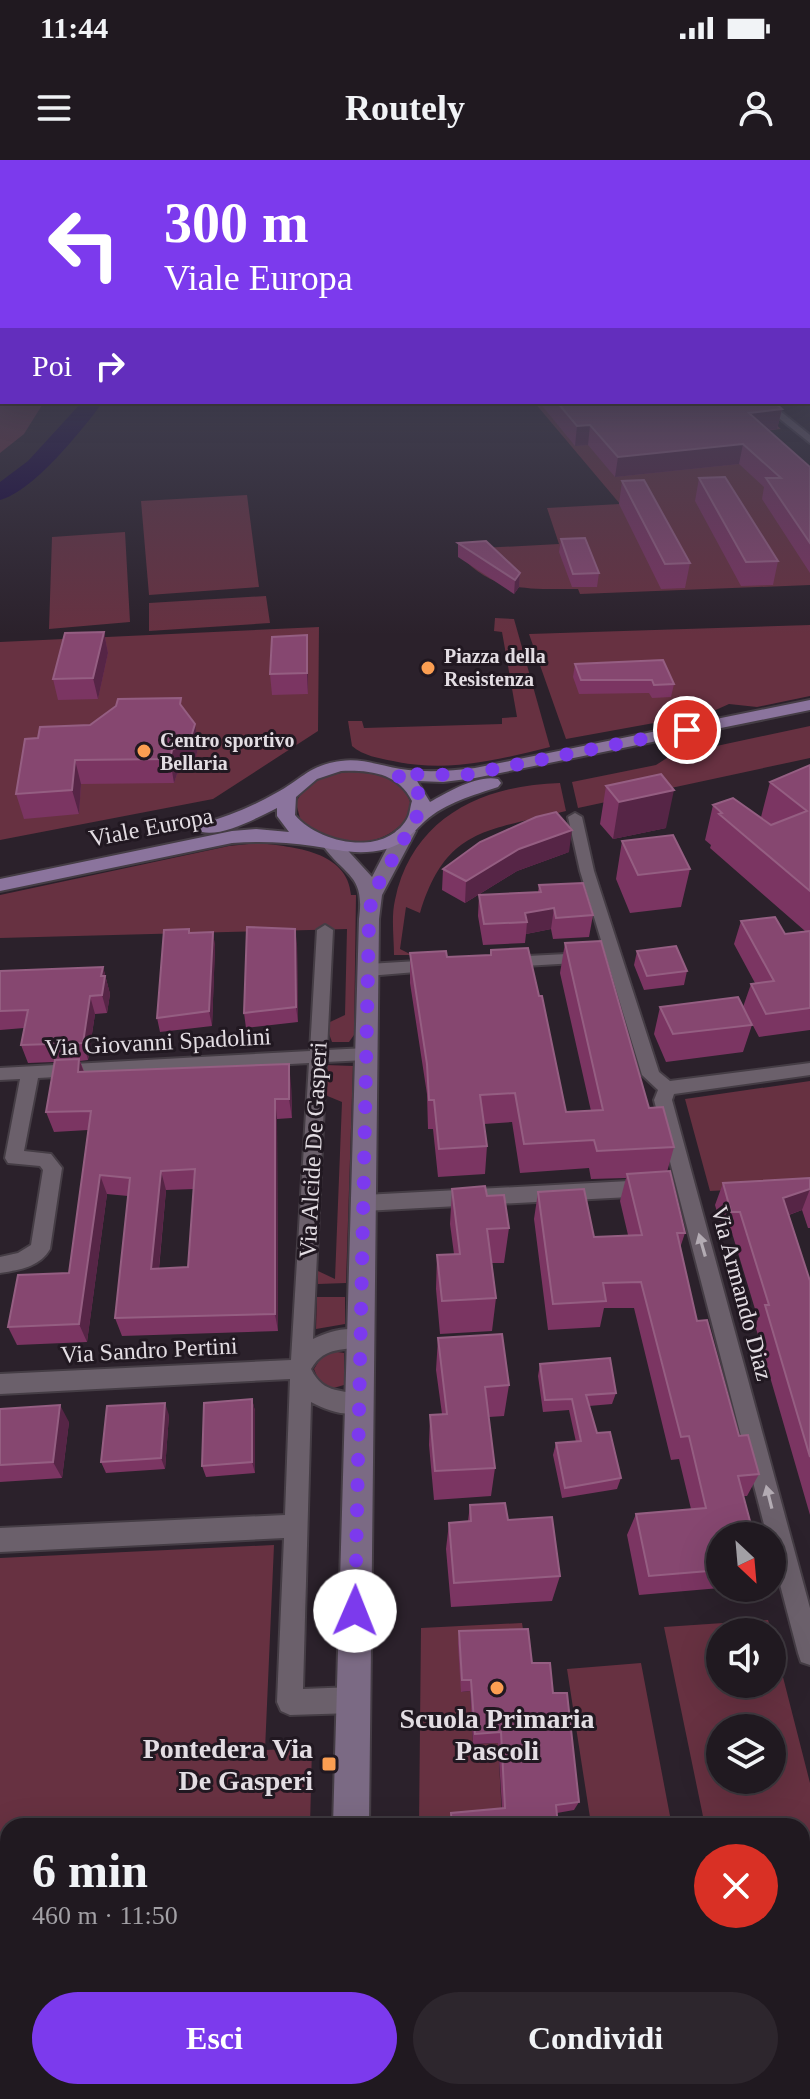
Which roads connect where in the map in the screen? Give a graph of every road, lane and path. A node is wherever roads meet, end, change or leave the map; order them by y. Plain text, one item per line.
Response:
1 (810, 705) edge
2 (810, 717) edge
3 (396, 774) junction
4 (287, 795) junction
5 (575, 817) dead end
6 (412, 824) junction
7 (313, 841) junction
8 (333, 846) junction
9 (0, 871) edge
10 (0, 885) edge
11 (372, 895) junction
12 (325, 930) dead end
13 (612, 956) junction
14 (486, 963) edge
15 (454, 965) edge
16 (368, 970) junction
17 (366, 1054) junction
18 (319, 1057) junction
19 (810, 1069) edge
20 (30, 1073) junction
21 (0, 1074) edge
22 (667, 1088) junction
23 (7, 1159) edge
24 (687, 1187) junction
25 (364, 1203) junction
26 (0, 1265) edge
27 (360, 1338) junction
28 (301, 1369) junction
29 (0, 1384) edge
30 (359, 1404) junction
31 (297, 1526) junction
32 (0, 1540) edge
33 (810, 1653) edge
34 (353, 1700) junction
35 (351, 1818) edge

1 - 3 main road, Viale Europa
2 - 6 main road, Viale Europa
3 - 4 main road, Viale Europa
3 - 6 main road
4 - 7 main road
4 - 9 main road, Viale Europa
5 - 13 street
6 - 8 main road, Viale Europa
6 - 11 street, Via Alcide De Gasperi
7 - 8 main road, Viale Europa
7 - 10 main road, Viale Europa
8 - 11 street
11 - 16 street, Via Alcide De Gasperi
12 - 18 street, Via Alcide De Gasperi
13 - 14 street
13 - 22 street
15 - 16 street
16 - 17 street, Via Alcide De Gasperi
17 - 18 street, Via Giovanni Spadolini
17 - 25 street, Via Alcide De Gasperi
18 - 20 street, Via Giovanni Spadolini
18 - 28 street, Via Alcide De Gasperi
19 - 22 street
20 - 21 street, Via Giovanni Spadolini
20 - 23 street
22 - 24 street, Via Armando Diaz
23 - 26 street
24 - 25 street
33 -> 24 street, Via Armando Diaz
25 - 27 street, Via Alcide De Gasperi
27 - 28 street
27 - 30 street, Via Alcide De Gasperi
28 - 29 street, Via Sandro Pertini
28 - 30 street
28 - 31 street, Via Alcide De Gasperi
30 - 34 street, Via Alcide De Gasperi
31 - 32 street
31 - 34 street, Via Alcide De Gasperi
34 - 35 street, Via Alcide De Gasperi

